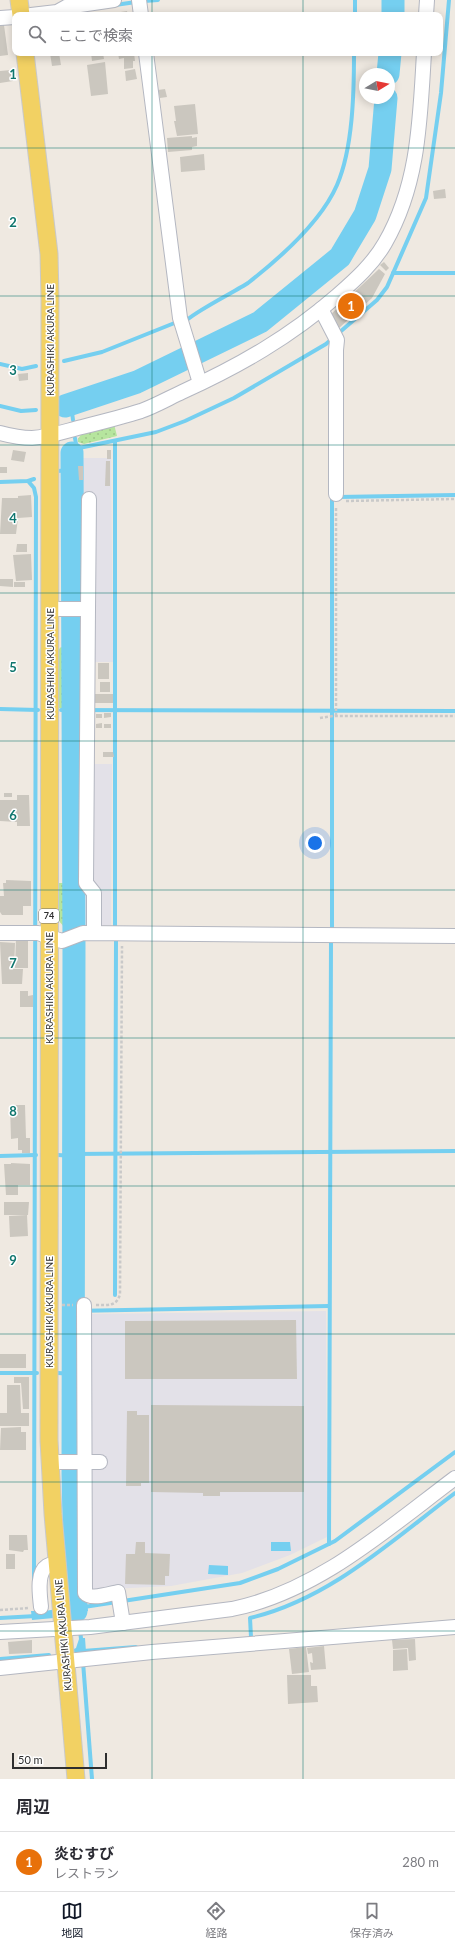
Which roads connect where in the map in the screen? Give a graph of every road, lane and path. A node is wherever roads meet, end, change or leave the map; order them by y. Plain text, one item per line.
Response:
1 (19, 0) edge
2 (114, 0) edge
3 (427, 0) edge
4 (21, 12) edge
5 (46, 12) edge
6 (426, 12) edge
7 (12, 17) edge
8 (0, 18) edge
9 (25, 56) edge
10 (146, 56) edge
11 (424, 56) edge
12 (321, 309) junction
13 (200, 384) junction
14 (0, 433) edge
15 (49, 435) junction
16 (89, 498) dead end
17 (339, 499) junction
18 (455, 499) edge
19 (50, 609) junction
20 (77, 609) junction
21 (335, 714) junction
22 (455, 716) edge
23 (320, 718) dead end
24 (0, 933) edge
25 (94, 933) junction
26 (39, 934) junction
27 (122, 934) junction
28 (455, 936) edge
29 (84, 1309) joint
30 (50, 1462) junction
31 (77, 1462) junction
32 (100, 1462) dead end
33 (455, 1478) edge
34 (57, 1563) junction
35 (36, 1607) joint
36 (0, 1610) edge
37 (123, 1623) junction
38 (455, 1627) edge
39 (74, 1628) junction
40 (0, 1632) edge
41 (77, 1660) junction
42 (0, 1668) edge
43 (76, 1779) edge

1 - 4 main road
2 - 5 street
3 - 6 street
7 - 8 street
9 - 15 main road, KURASHIKI AKURA LINE / 74
10 - 13 street
11 - 12 street
12 - 13 street
12 - 17 street
13 - 15 street
14 - 15 street
15 - 19 main road, KURASHIKI AKURA LINE / 74
16 - 20 street
17 - 18 path
17 - 21 path
19 - 20 street
19 - 26 main road, KURASHIKI AKURA LINE / 74
20 - 25 street
21 - 22 path
21 - 23 path
24 - 26 street
25 - 26 street
25 - 27 street
26 - 30 main road, KURASHIKI AKURA LINE / 74
27 - 28 street
27 - 29 path
29 - 31 street
30 - 31 street
30 - 34 main road, KURASHIKI AKURA LINE / 74
31 - 32 street
31 - 37 street
33 - 37 street
34 - 35 street
34 - 39 main road, KURASHIKI AKURA LINE / 74
35 - 36 path
37 - 39 street
38 - 41 street
39 - 40 street
39 - 41 main road, KURASHIKI AKURA LINE / 74
41 - 42 street
41 - 43 main road, KURASHIKI AKURA LINE / 74

